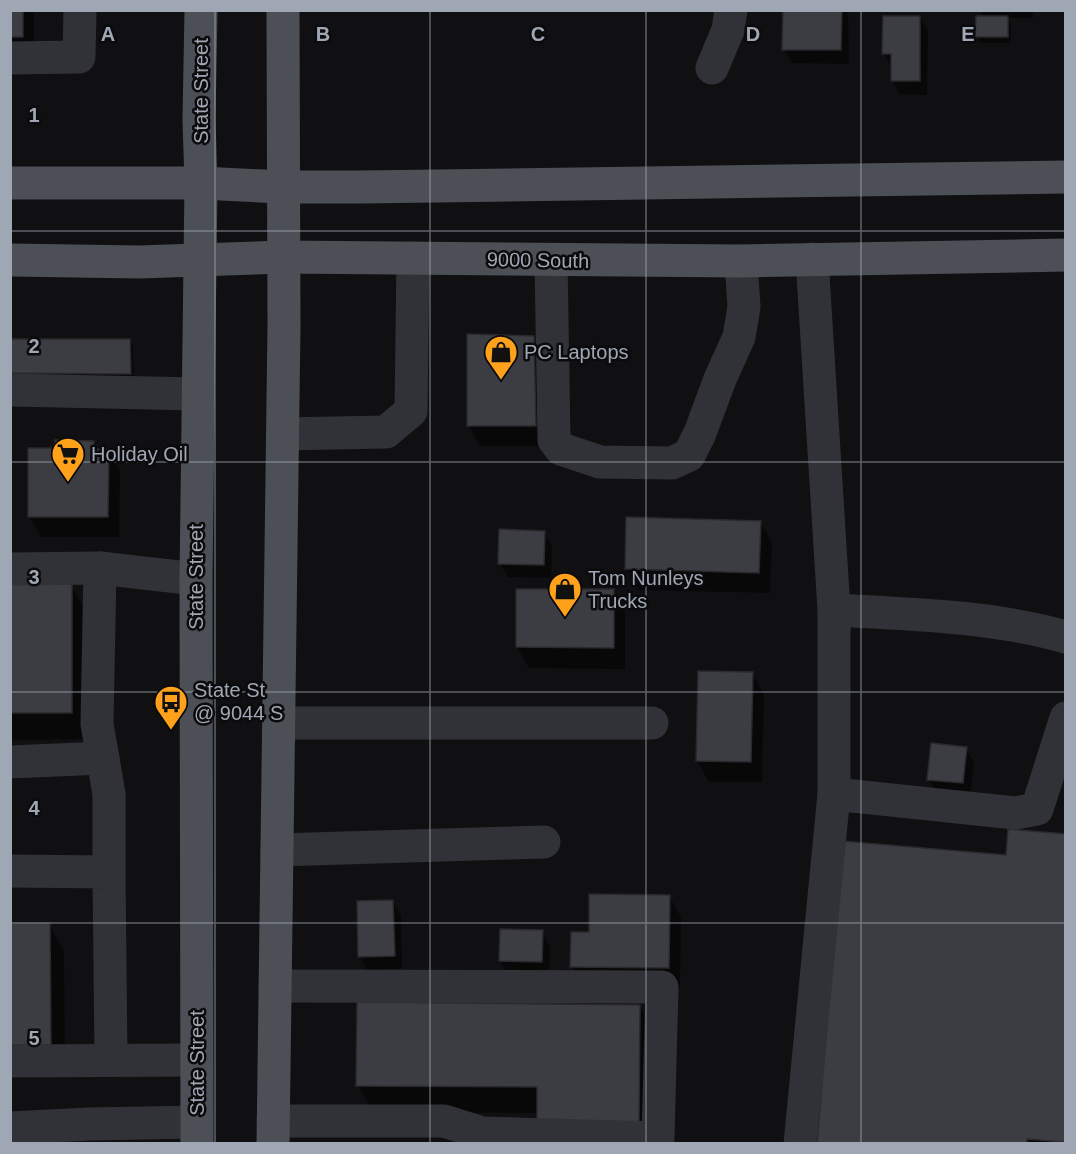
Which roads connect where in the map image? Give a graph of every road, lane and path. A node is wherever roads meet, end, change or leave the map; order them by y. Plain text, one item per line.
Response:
1 (80, 10) edge
2 (201, 10) edge
3 (283, 10) edge
4 (731, 10) edge
5 (10, 58) edge
6 (712, 68) dead end
7 (1065, 177) edge
8 (10, 183) edge
9 (201, 183) junction
10 (282, 187) junction
11 (1065, 255) edge
12 (283, 257) junction
13 (413, 258) junction
14 (812, 259) junction
15 (551, 260) junction
16 (10, 261) edge
17 (199, 261) junction
18 (741, 261) junction
19 (10, 390) edge
20 (198, 394) junction
21 (283, 434) junction
22 (10, 568) edge
23 (100, 568) junction
24 (196, 579) junction
25 (834, 610) junction
26 (1065, 637) edge
27 (1065, 718) edge
28 (279, 723) junction
29 (652, 723) dead end
30 (103, 758) junction
31 (10, 762) edge
32 (834, 794) junction
33 (544, 842) dead end
34 (277, 850) junction
35 (10, 871) edge
36 (109, 872) junction
37 (275, 986) junction
38 (111, 1060) junction
39 (196, 1060) junction
40 (10, 1061) edge
41 (10, 1128) edge
42 (273, 1132) edge
43 (197, 1133) edge
44 (89, 1134) edge
45 (800, 1143) edge

1 - 5 street
2 - 9 main road, State Street
3 - 10 main road
4 - 6 street
7 - 10 main road
8 - 9 main road
9 - 10 main road
9 - 17 main road, State Street
10 - 12 main road
11 - 14 main road, 9000 South
12 - 13 main road, 9000 South
12 - 17 main road, 9000 South
12 - 21 main road
13 - 15 main road, 9000 South
13 - 21 street
14 - 18 main road, 9000 South
14 - 25 street
15 - 18 main road, 9000 South
15 - 18 street
16 - 17 main road, 9000 South
17 - 20 main road, State Street
19 - 20 street
20 - 24 main road, State Street
21 - 28 main road
22 - 23 street
23 - 24 street
23 - 30 street
24 - 39 main road, State Street
25 - 26 street
25 - 32 street
27 - 32 street
28 - 29 street
28 - 34 main road
30 - 31 street
30 - 36 street
32 - 45 street
33 - 34 street
34 - 37 main road
35 - 36 street
36 - 38 street
37 - 42 main road
37 - 42 street
38 - 39 street
38 - 40 street
39 - 43 main road, State Street
41 - 44 street
43 - 44 street

